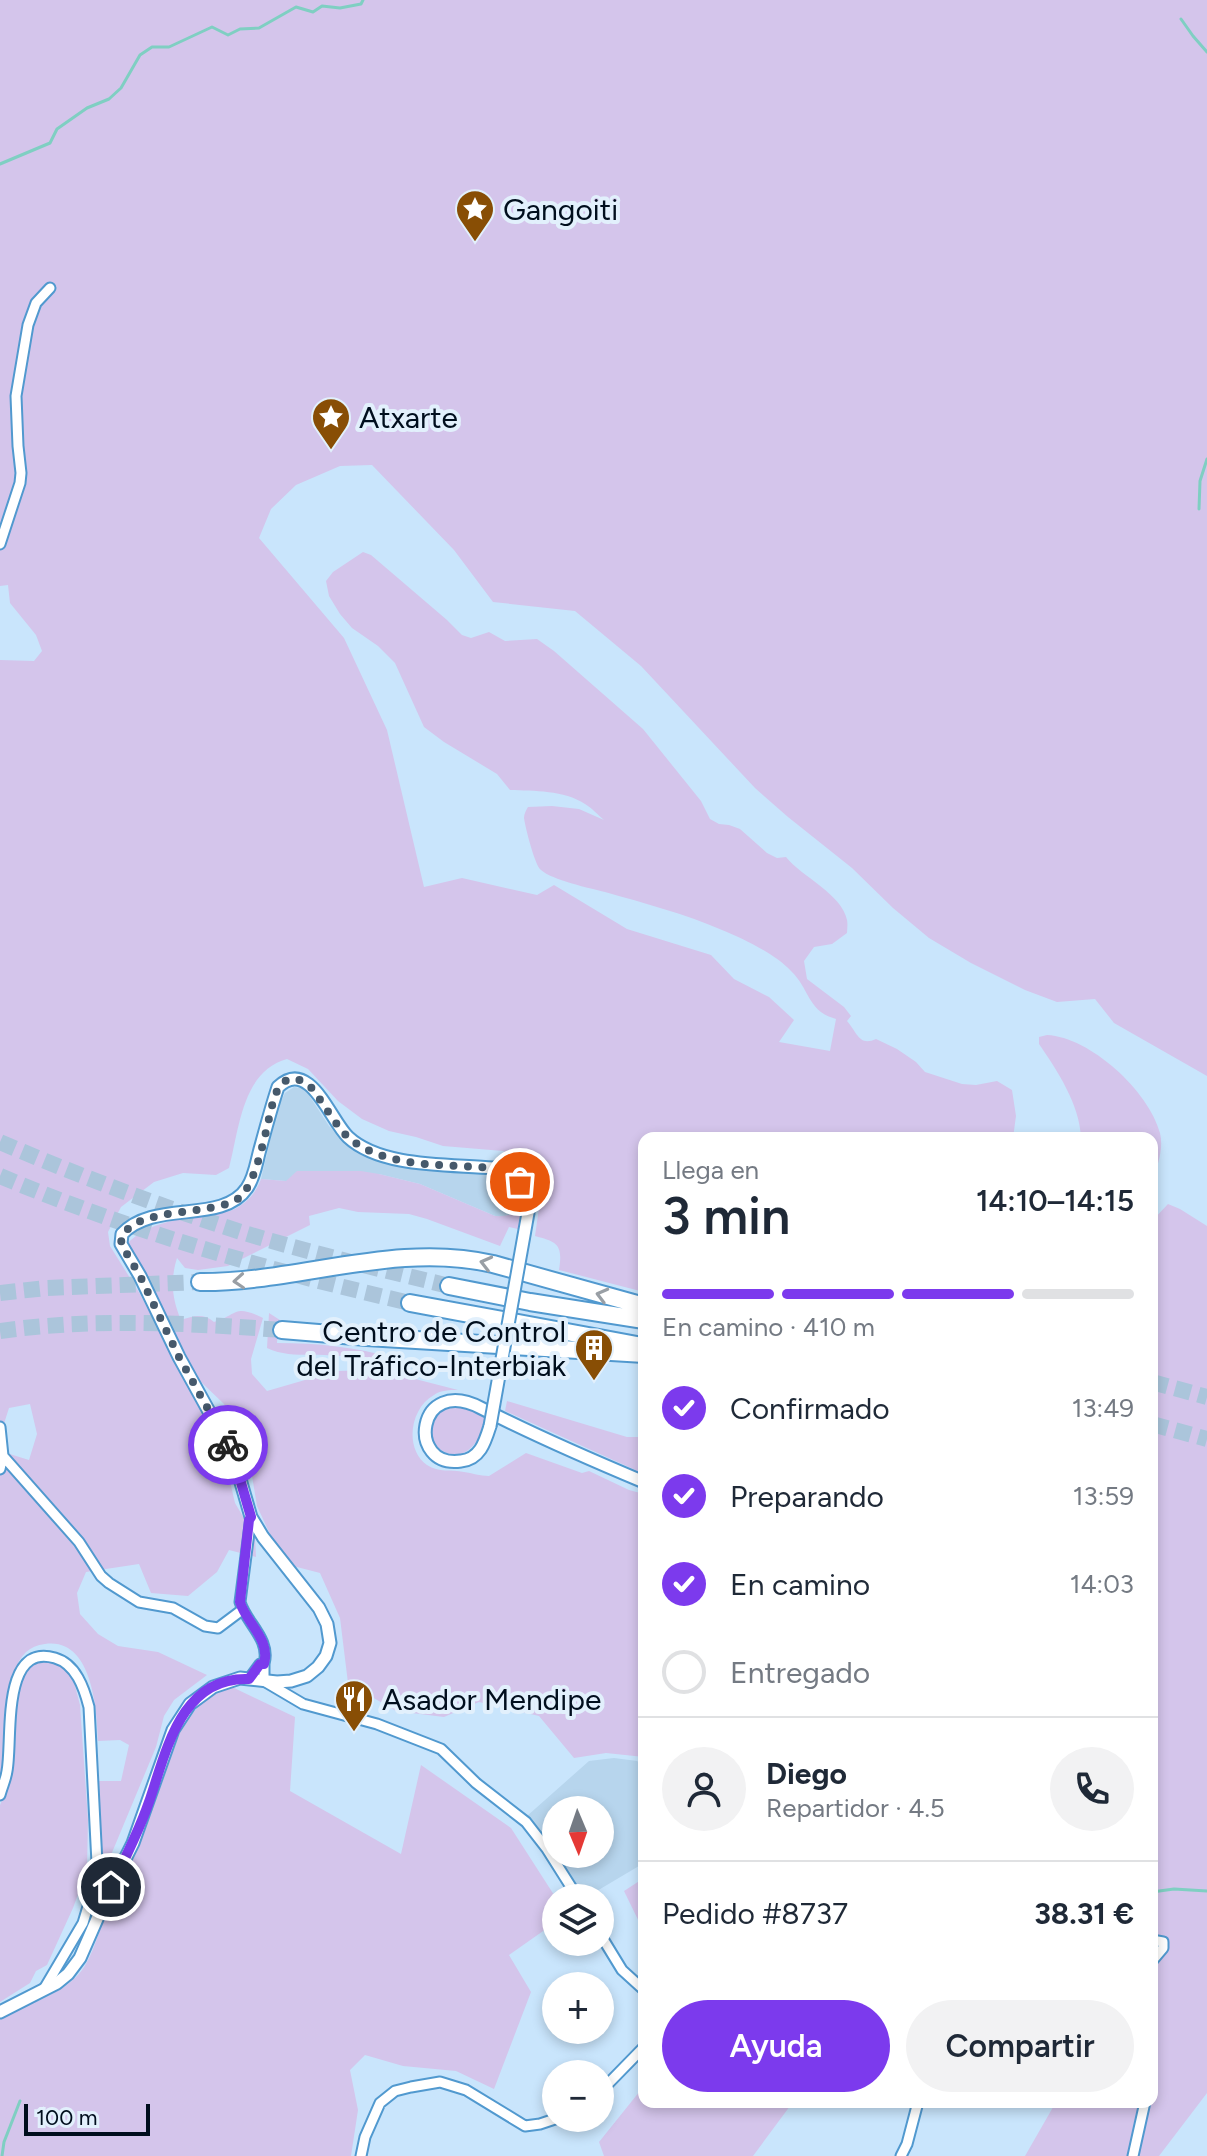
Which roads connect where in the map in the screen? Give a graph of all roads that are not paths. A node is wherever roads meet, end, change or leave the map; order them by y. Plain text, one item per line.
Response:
1 (50, 288) dead end
2 (0, 544) edge
3 (200, 1282) tunnel mouth
4 (449, 1286) tunnel mouth
5 (410, 1303) tunnel mouth
6 (638, 1304) edge
7 (638, 1319) edge
8 (282, 1330) tunnel mouth
9 (638, 1345) edge
10 (638, 1354) edge
11 (492, 1414) edge
12 (492, 1414) edge
13 (492, 1414) edge
14 (492, 1414) edge
15 (0, 1427) edge
16 (3, 1456) junction
17 (0, 1469) edge
18 (638, 1479) edge
19 (251, 1517) junction
20 (242, 1610) junction
21 (264, 1664) junction
22 (249, 1679) junction
23 (264, 1681) junction
24 (0, 1795) edge
25 (569, 1884) edge
26 (613, 1956) edge
27 (638, 1985) edge
28 (44, 1990) junction
29 (0, 2012) edge
30 (638, 2053) edge
31 (614, 2078) edge
32 (916, 2108) edge
33 (1144, 2108) edge
34 (542, 2123) edge
35 (361, 2156) edge
36 (901, 2156) edge
37 (1133, 2156) edge

1 - 2 street
6 -> 3 highway
4 - 7 highway
5 - 9 highway
8 - 10 highway
11 - 19 street, bridge
12 - 13 street, bridge
14 - 18 street, bridge
15 - 16 street
16 - 17 street
16 - 20 street
19 - 20 street
19 - 23 street
20 - 21 street
21 - 22 street
21 - 23 street
22 - 23 street
22 - 28 street
23 - 25 street
24 - 28 street
26 - 27 street
28 - 29 street
30 - 31 street
32 - 36 street
33 - 37 street
34 - 35 street

